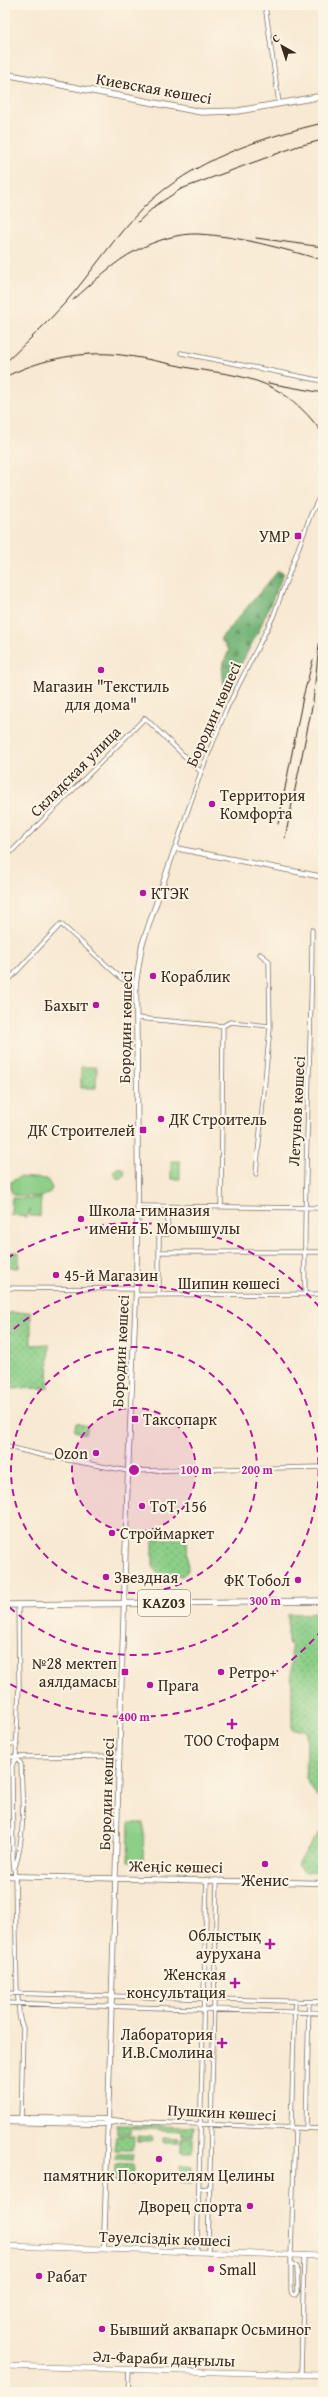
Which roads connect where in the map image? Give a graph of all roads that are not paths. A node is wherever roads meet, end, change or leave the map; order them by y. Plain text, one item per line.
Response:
1 (264, 5) edge
2 (5, 74) edge
3 (323, 96) edge
4 (279, 103) junction
5 (181, 353) dead end
6 (323, 381) edge
7 (323, 490) edge
8 (201, 772) junction
9 (175, 848) junction
10 (5, 858) edge
11 (323, 877) edge
12 (312, 930) dead end
13 (260, 954) dead end
14 (136, 982) junction
15 (5, 984) edge
16 (137, 1018) junction
17 (223, 1026) junction
18 (270, 1026) junction
19 (256, 1174) dead end
20 (138, 1206) junction
21 (167, 1206) junction
22 (221, 1207) junction
23 (304, 1208) junction
24 (323, 1208) edge
25 (159, 1252) junction
26 (304, 1252) junction
27 (323, 1252) edge
28 (5, 1288) edge
29 (136, 1292) junction
30 (159, 1294) junction
31 (305, 1294) junction
32 (323, 1294) edge
33 (5, 1446) edge
34 (323, 1467) edge
35 (128, 1471) junction
36 (323, 1601) edge
37 (124, 1603) junction
38 (5, 1605) edge
39 (18, 1605) junction
40 (5, 1744) edge
41 (17, 1744) junction
42 (120, 1756) junction
43 (5, 1757) edge
44 (16, 1757) junction
45 (15, 1867) junction
46 (5, 1876) edge
47 (15, 1876) junction
48 (116, 1878) junction
49 (207, 1879) junction
50 (217, 1879) junction
51 (323, 1883) edge
52 (5, 1993) edge
53 (17, 1993) junction
54 (112, 1996) junction
55 (203, 1998) junction
56 (213, 1999) junction
57 (295, 2001) junction
58 (309, 2002) junction
59 (323, 2002) edge
60 (5, 2003) edge
61 (20, 2004) junction
62 (112, 2007) junction
63 (203, 2009) junction
64 (213, 2010) junction
65 (295, 2012) junction
66 (309, 2013) junction
67 (323, 2013) edge
68 (201, 2077) junction
69 (212, 2078) junction
70 (5, 2118) edge
71 (21, 2120) junction
72 (108, 2121) junction
73 (120, 2121) joint
74 (5, 2122) edge
75 (201, 2123) junction
76 (210, 2124) junction
77 (293, 2128) junction
78 (306, 2129) junction
79 (323, 2129) edge
80 (199, 2188) junction
81 (210, 2188) junction
82 (5, 2246) edge
83 (104, 2248) junction
84 (197, 2252) junction
85 (208, 2253) junction
86 (291, 2255) junction
87 (304, 2255) junction
88 (323, 2256) edge
89 (291, 2262) junction
90 (5, 2366) edge
91 (128, 2370) junction
92 (301, 2374) junction
93 (323, 2375) edge
94 (128, 2392) edge

1 - 4 street
2 - 4 main road, Киевская көшесі
3 - 4 main road, Киевская көшесі
5 - 6 street
7 - 8 street, Бородин көшесі
8 - 9 street, Бородин көшесі
8 - 10 street, Складская улица
9 - 11 street
9 - 14 street, Бородин көшесі
12 - 23 street, Летунов көшесі
13 - 18 street
14 - 15 street
14 - 16 street, Бородин көшесі
16 - 17 street
16 - 20 street, Бородин көшесі
17 - 18 street
17 - 22 street
18 - 19 street
20 - 21 street
20 - 29 street, Бородин көшесі
21 - 22 street
21 - 25 street
22 - 23 street
23 - 24 street
23 - 26 street, Летунов көшесі
25 - 26 street
25 - 30 street
26 - 27 street
26 - 31 street, Летунов көшесі
28 - 29 street, Шипин көшесі
29 - 30 street, Шипин көшесі
29 - 35 street, Бородин көшесі
30 - 31 street, Шипин көшесі
31 - 32 street, Шипин көшесі
33 - 35 street
34 - 35 street
35 - 37 street, Бородин көшесі
36 - 37 main road, KАZ03
37 - 39 main road, KАZ03
37 - 42 street, Бородин көшесі
38 - 39 main road, KАZ03
39 - 41 street
40 - 41 street
41 - 44 street
42 - 44 street
42 - 48 street, Бородин көшесі
43 - 44 street
44 - 45 street
44 - 45 street
45 - 47 street
46 - 47 street, Жеңіс көшесі
47 - 48 street, Жеңіс көшесі
47 - 53 street
48 - 49 street, Жеңіс көшесі
48 - 54 street, Бородин көшесі
49 - 50 street, Жеңіс көшесі
49 - 55 street
50 - 51 street, Жеңіс көшесі
50 - 56 street
52 - 53 street
53 - 54 street
53 - 61 street
54 - 55 street
54 - 62 street, Бородин көшесі
55 - 56 street
55 - 63 street
56 - 57 street
56 - 64 street
57 - 58 street
57 - 65 street
58 - 59 street
58 - 66 street
60 - 61 street
61 - 62 street
61 - 71 street
62 - 63 street
62 - 72 street, Бородин көшесі
63 - 64 street
63 - 68 street
64 - 65 street
64 - 69 street
65 - 66 street
65 - 77 street
66 - 67 street
66 - 78 street
68 - 69 street
68 - 75 street
69 - 76 street
70 - 71 street, Пушкин көшесі
71 - 72 street, Пушкин көшесі
71 - 74 street, Пушкин көшесі
72 - 73 street, Пушкин көшесі
72 - 83 street, Бородин көшесі
73 - 75 street, Пушкин көшесі
75 - 76 street, Пушкин көшесі
75 - 80 street
76 - 77 street, Пушкин көшесі
76 - 81 street
77 - 78 street, Пушкин көшесі
77 - 86 street
78 - 79 street, Пушкин көшесі
80 - 81 street
80 - 84 street
81 - 85 street
82 - 83 main road, Тәуелсіздік көшесі
83 - 84 main road, Тәуелсіздік көшесі
84 - 85 main road, Тәуелсіздік көшесі
85 - 86 main road, Тәуелсіздік көшесі
86 - 87 main road, Тәуелсіздік көшесі
86 - 89 street
87 - 88 main road, Тәуелсіздік көшесі
87 - 92 street
89 - 89 street
90 - 91 main road, Әл-Фараби даңғылы
91 - 92 main road, Әл-Фараби даңғылы
91 - 94 street
92 - 93 main road, Әл-Фараби даңғылы

